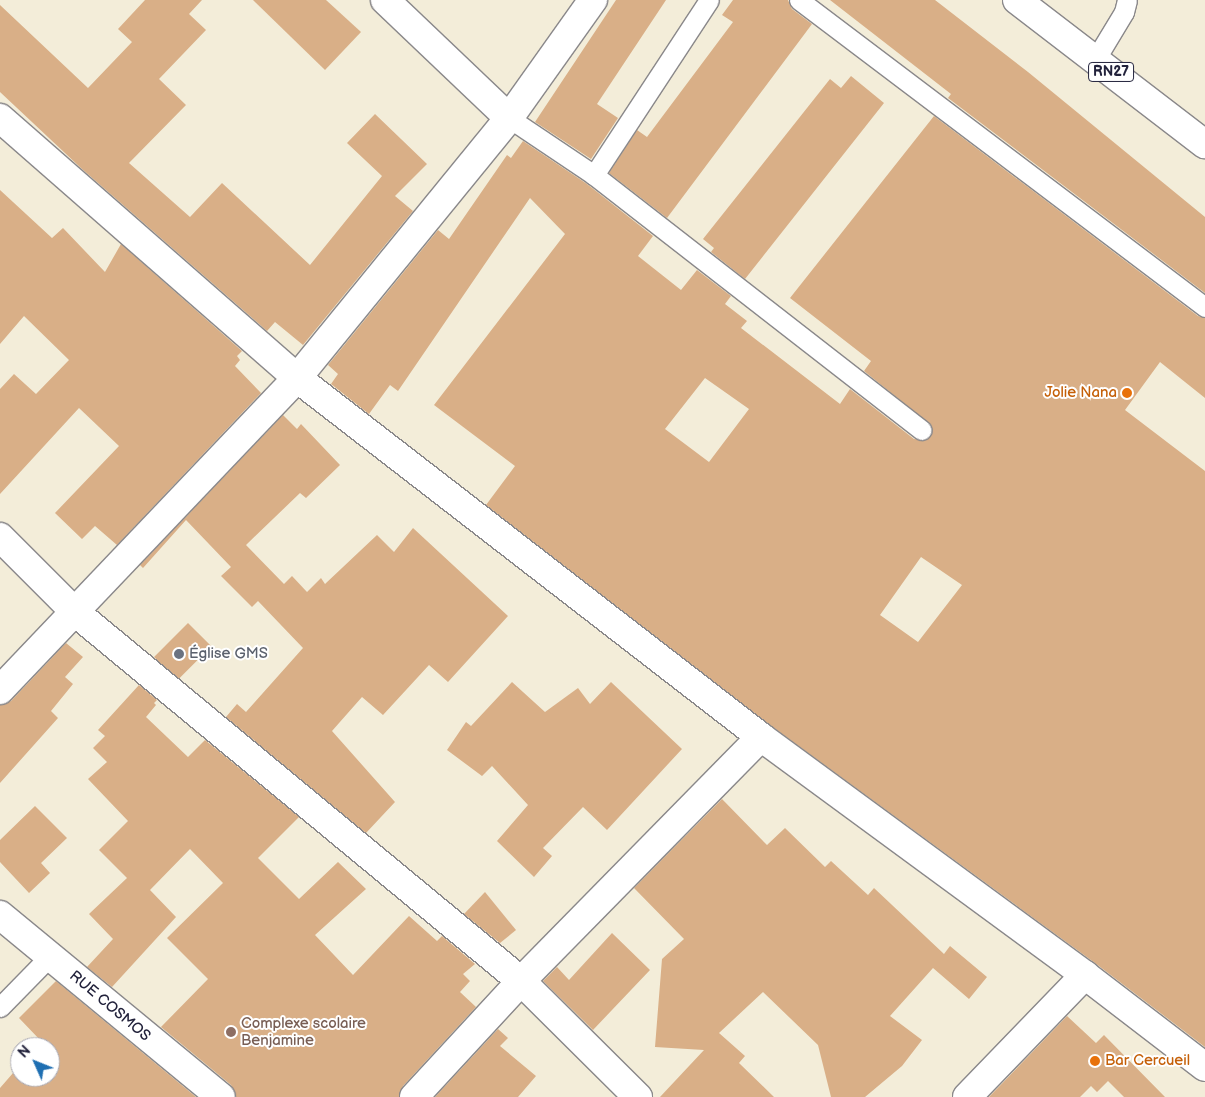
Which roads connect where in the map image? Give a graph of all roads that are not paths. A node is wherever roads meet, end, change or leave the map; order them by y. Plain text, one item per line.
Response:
1 (385, 0) edge
2 (593, 0) edge
3 (709, 0) edge
4 (799, 0) edge
5 (1127, 0) edge
6 (1023, 2) edge
7 (1095, 60) junction
8 (0, 118) edge
9 (509, 118) junction
10 (1205, 144) edge
11 (594, 175) junction
12 (1205, 307) edge
13 (297, 378) junction
14 (921, 430) dead end
15 (0, 537) edge
16 (75, 612) junction
17 (0, 690) edge
18 (761, 737) junction
19 (0, 915) edge
20 (50, 956) junction
21 (1085, 975) junction
22 (521, 981) junction
23 (0, 1006) edge
24 (1205, 1067) edge
25 (221, 1097) edge
26 (414, 1097) edge
27 (638, 1097) edge
28 (967, 1097) edge

1 - 9 street
2 - 9 street
3 - 11 lane
4 - 12 lane
5 - 7 lane
6 - 7 street, RN27
7 - 10 street, RN27
8 - 13 street
9 - 11 lane
9 - 13 street
11 - 14 lane
13 - 16 street
13 - 18 street
15 - 16 street
16 - 17 street
16 - 22 street
18 - 21 street
18 - 22 street
19 - 20 street, RUE COSMOS
20 - 23 lane
20 - 25 street, RUE COSMOS
21 - 24 street
21 - 28 street
22 - 26 street
22 - 27 street

